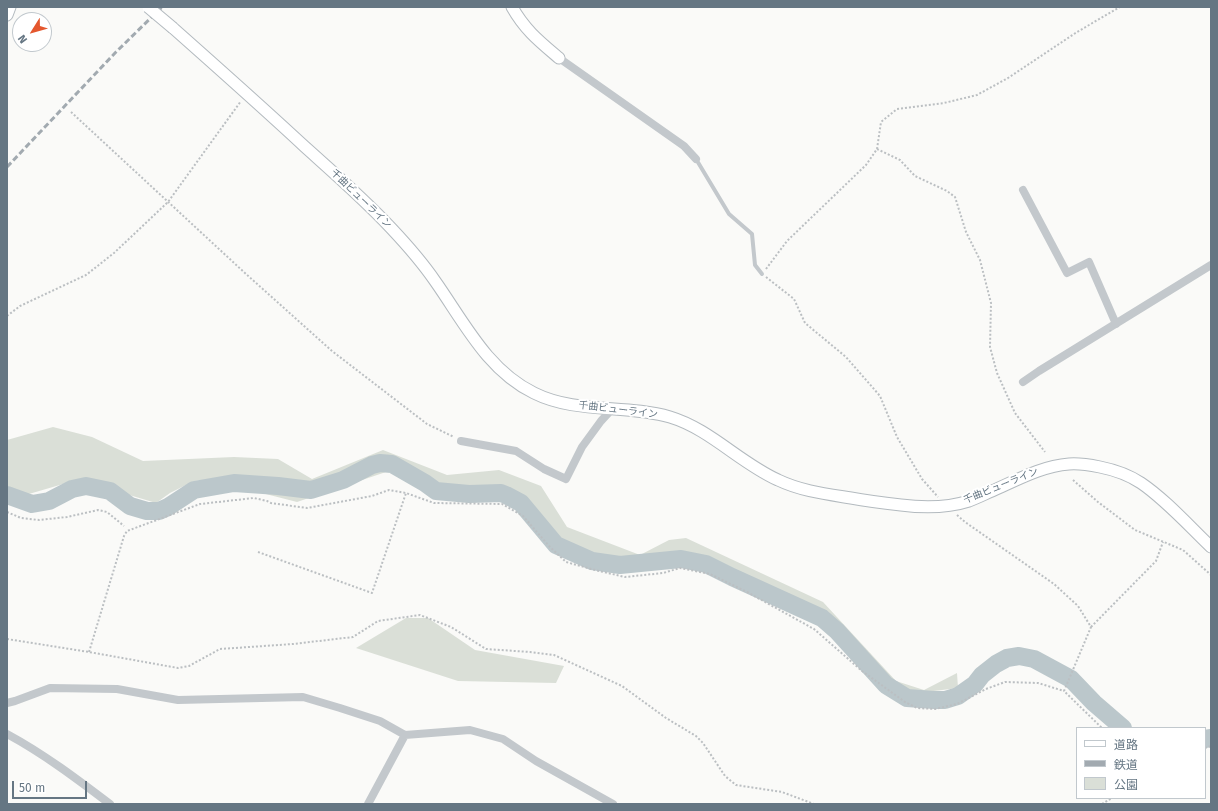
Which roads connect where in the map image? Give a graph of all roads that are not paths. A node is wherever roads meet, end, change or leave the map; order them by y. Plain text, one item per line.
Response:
1 (10, 7) edge
2 (148, 7) edge
3 (512, 7) edge
4 (7, 15) edge
5 (559, 58) joint
6 (696, 159) joint
7 (1024, 190) dead end
8 (1211, 264) edge
9 (762, 274) road end
10 (1116, 324) junction
11 (1023, 382) dead end
12 (612, 409) junction
13 (461, 441) road end
14 (1211, 547) edge
15 (7, 703) edge
16 (7, 734) edge
17 (405, 735) junction
18 (110, 804) edge
19 (368, 804) edge
20 (613, 804) edge

1 - 4 street
2 - 12 street, 千曲ビューライン, bridge
3 - 5 street
5 - 6 street
6 - 9 lane
7 - 10 street
8 - 10 street
10 - 11 street
12 - 13 street
12 - 14 street, 千曲ビューライン
15 - 17 street
16 - 18 street
17 - 19 street
17 - 20 street

